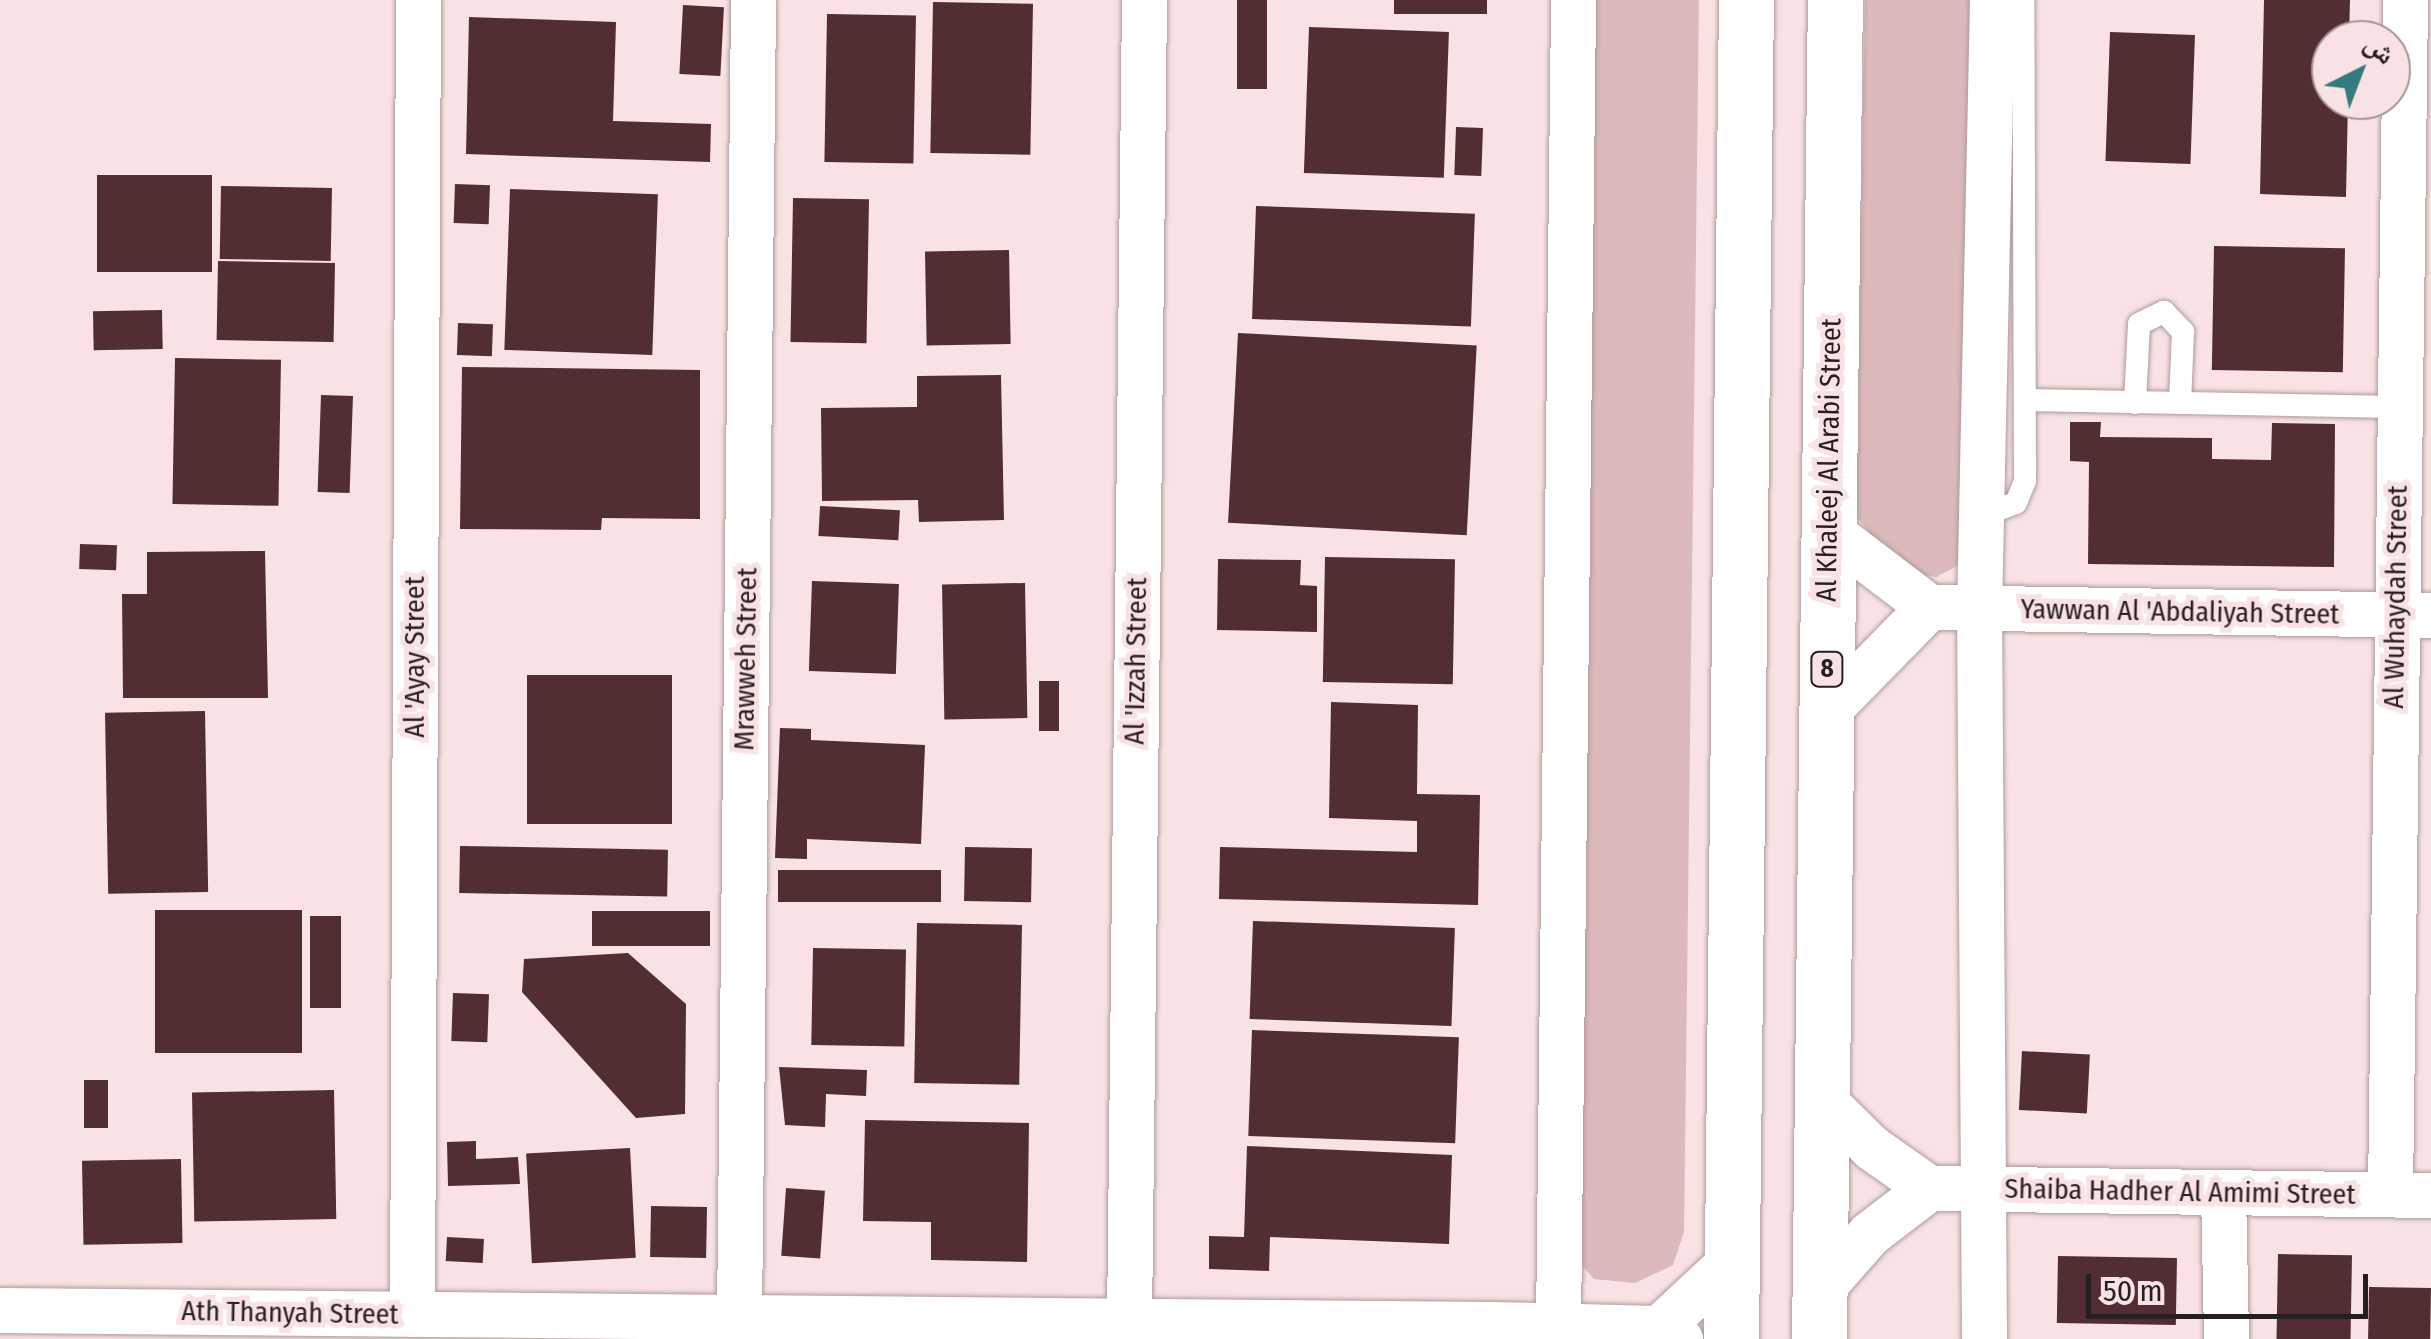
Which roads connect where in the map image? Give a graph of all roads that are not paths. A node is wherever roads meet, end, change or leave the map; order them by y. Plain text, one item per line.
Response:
1 (418, 0) edge
2 (754, 0) edge
3 (1144, 0) edge
4 (1572, 0) edge
5 (1746, 0) edge
6 (1834, 0) edge
7 (1992, 0) edge
8 (2022, 0) edge
9 (2405, 0) edge
10 (2025, 400) junction
11 (2135, 402) junction
12 (2180, 403) junction
13 (2398, 407) junction
14 (1982, 516) junction
15 (1828, 530) junction
16 (1929, 607) junction
17 (1979, 610) junction
18 (2413, 614) edge
19 (1826, 712) junction
20 (1822, 1099) junction
21 (1928, 1188) junction
22 (1987, 1189) junction
23 (2223, 1192) junction
24 (2410, 1194) edge
25 (1732, 1260) junction
26 (0, 1310) edge
27 (412, 1314) junction
28 (1820, 1315) edge
29 (739, 1318) junction
30 (1129, 1322) junction
31 (1558, 1327) junction
32 (1669, 1334) edge
33 (1731, 1339) edge
34 (1984, 1339) edge
35 (2226, 1339) edge

1 - 27 street, Al 'Ayay Street
2 - 29 street, Mrawweh Street
3 - 30 street, Al 'Izzah Street
4 - 31 street
5 - 25 highway
6 - 15 highway, Al Khaleej Al Arabi Street / 8
7 - 14 street
8 - 10 lane
9 - 13 street, Al Wuhaydah Street
10 - 11 lane
10 - 14 lane
11 - 12 lane
11 - 12 lane
12 - 13 lane
13 - 18 street, Al Wuhaydah Street
14 - 17 street
15 - 16 street
15 - 19 highway, Al Khaleej Al Arabi Street / 8
16 - 17 street, Yawwan Al 'Abdaliyah Street
16 - 19 street
17 - 18 street, Yawwan Al 'Abdaliyah Street
17 - 22 street
18 - 24 street, Al Wuhaydah Street
19 - 20 highway, Al Khaleej Al Arabi Street / 8
20 - 21 street
20 - 28 highway, Al Khaleej Al Arabi Street / 8
21 - 22 street, Shaiba Hadher Al Amimi Street
21 - 28 street
22 - 23 street, Shaiba Hadher Al Amimi Street
22 - 34 street
23 - 24 street, Shaiba Hadher Al Amimi Street
23 - 35 street
25 - 32 street, Ath Thanyah Street
25 - 33 highway
26 - 27 street, Ath Thanyah Street
27 - 29 street, Ath Thanyah Street
29 - 30 street, Ath Thanyah Street
30 - 31 street, Ath Thanyah Street
31 - 32 street, Ath Thanyah Street

